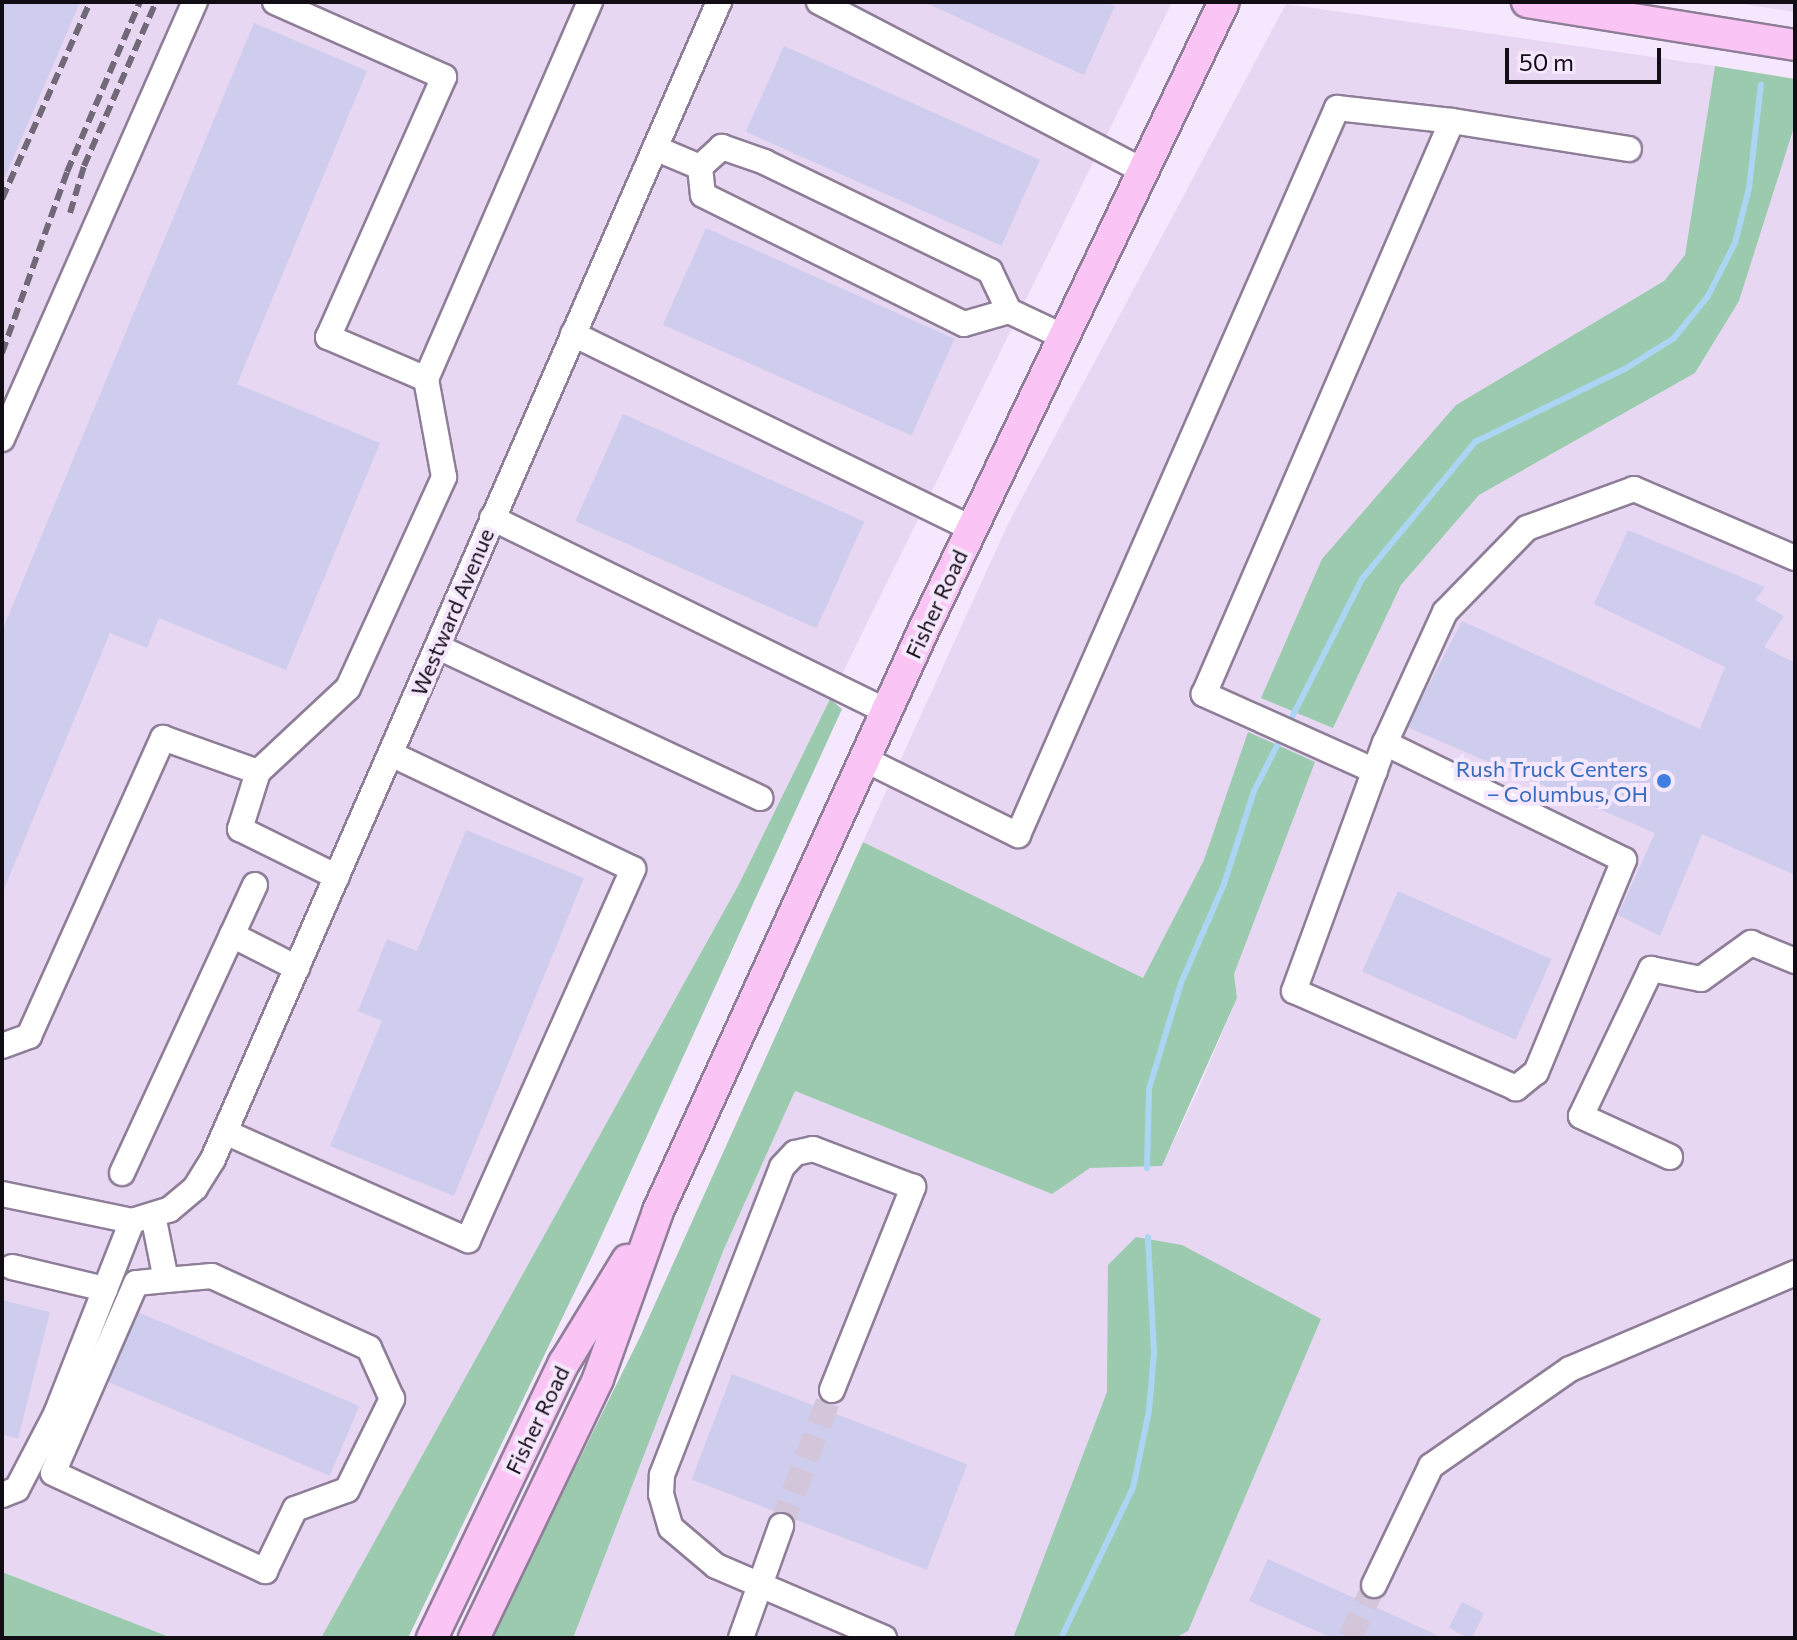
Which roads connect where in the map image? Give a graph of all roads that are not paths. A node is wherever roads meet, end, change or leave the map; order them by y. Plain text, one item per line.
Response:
1 (195, 2) edge
2 (275, 2) edge
3 (590, 2) edge
4 (719, 2) edge
5 (819, 2) edge
6 (1224, 2) edge
7 (1527, 2) edge
8 (1656, 13) edge
9 (1795, 45) edge
10 (1452, 121) junction
11 (655, 148) junction
12 (1629, 149) dead end
13 (700, 167) junction
14 (1143, 171) junction
15 (1009, 311) junction
16 (573, 334) junction
17 (1064, 337) junction
18 (426, 379) junction
19 (2, 439) edge
20 (492, 518) junction
21 (972, 529) junction
22 (1795, 558) edge
23 (438, 647) junction
24 (886, 711) junction
25 (1385, 743) junction
26 (391, 754) junction
27 (864, 759) junction
28 (1375, 771) junction
29 (258, 772) junction
30 (760, 798) dead end
31 (337, 877) junction
32 (255, 885) dead end
33 (232, 935) junction
34 (1795, 961) edge
35 (297, 968) junction
36 (2, 1046) edge
37 (225, 1132) junction
38 (1670, 1157) dead end
39 (122, 1173) dead end
40 (2, 1194) edge
41 (658, 1211) junction
42 (151, 1215) junction
43 (12, 1267) dead end
44 (1795, 1273) edge
45 (166, 1280) junction
46 (105, 1289) junction
47 (832, 1390) tunnel mouth
48 (2, 1495) edge
49 (781, 1526) tunnel mouth
50 (1374, 1585) tunnel mouth
51 (759, 1586) junction
52 (432, 1638) edge
53 (474, 1638) edge
54 (741, 1638) edge
55 (884, 1638) edge

1 - 19 street
2 - 18 street
3 - 18 street
4 - 11 street, Westward Avenue
5 - 14 street
6 - 14 main road, Fisher Road
7 - 8 main road
8 - 9 main road
10 - 12 street
10 - 27 street
10 - 28 street
11 - 13 street
11 - 16 street, Westward Avenue
13 - 15 street
13 - 15 street
14 - 17 main road, Fisher Road
15 - 17 street
16 - 20 street, Westward Avenue
16 - 21 street
17 - 21 main road, Fisher Road
18 - 29 street
20 - 23 street, Westward Avenue
20 - 24 street
21 - 24 main road, Fisher Road
22 - 25 street
23 - 26 street, Westward Avenue
23 - 30 street
24 - 27 main road, Fisher Road
25 - 28 street
25 - 28 street
26 - 31 street, Westward Avenue
26 - 37 street
27 - 41 main road, Fisher Road
29 - 31 street
29 - 36 street
31 - 35 street, Westward Avenue
32 - 33 street
33 - 35 street
33 - 39 street
34 - 38 street
35 - 37 street, Westward Avenue
37 - 42 street, Westward Avenue
40 - 42 street
41 - 52 main road, Fisher Road
41 - 53 main road, Fisher Road
42 - 45 street
42 - 46 street
43 - 46 street
44 - 50 street
45 - 45 street
46 - 48 street
47 - 51 street
49 - 51 street
51 - 54 street
51 - 55 street

